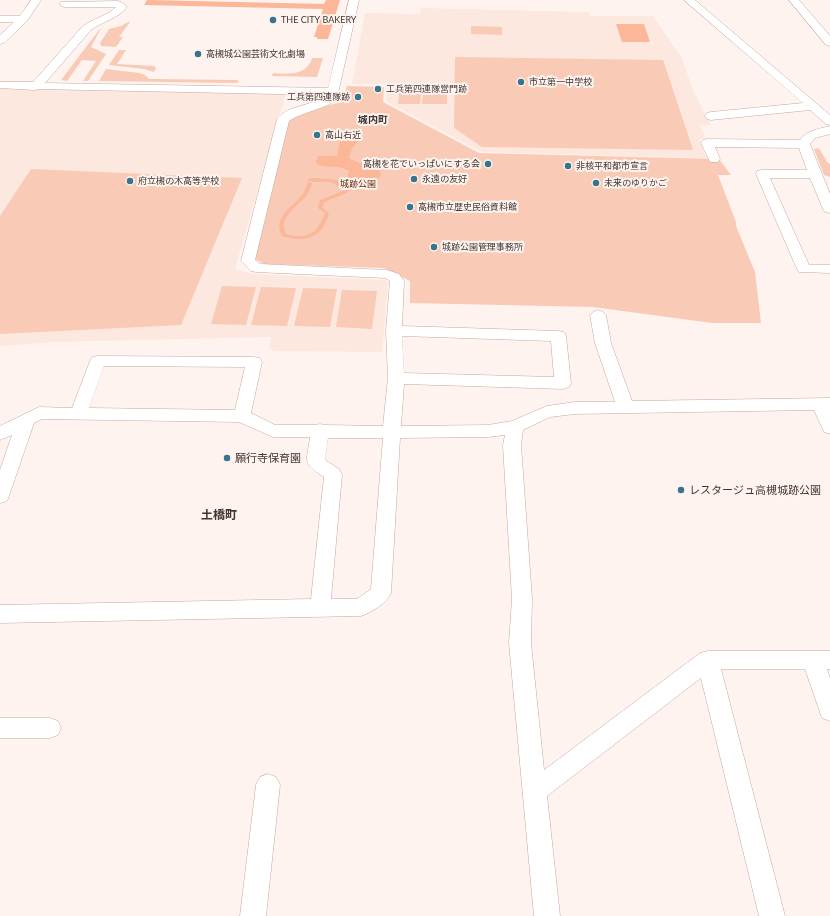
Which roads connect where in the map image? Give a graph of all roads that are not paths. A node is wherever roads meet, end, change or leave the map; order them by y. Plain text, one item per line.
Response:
1 (36, 0) edge
2 (354, 0) edge
3 (689, 0) edge
4 (794, 0) edge
5 (64, 4) dead end
6 (0, 18) edge
7 (23, 19) junction
8 (1, 39) edge
9 (830, 43) edge
10 (0, 85) edge
11 (35, 87) junction
12 (333, 92) junction
13 (812, 106) junction
14 (830, 121) edge
15 (728, 126) dead end
16 (830, 130) edge
17 (804, 144) junction
18 (714, 159) dead end
19 (815, 174) junction
20 (830, 209) edge
21 (830, 269) edge
22 (598, 314) dead end
23 (394, 332) junction
24 (396, 378) junction
25 (825, 404) edge
26 (625, 407) junction
27 (79, 413) junction
28 (242, 416) junction
29 (26, 421) junction
30 (514, 427) junction
31 (830, 428) edge
32 (320, 430) junction
33 (392, 432) junction
34 (0, 434) edge
35 (0, 496) edge
36 (320, 608) junction
37 (0, 614) edge
38 (708, 660) junction
39 (822, 660) edge
40 (830, 711) edge
41 (0, 728) edge
42 (50, 728) dead end
43 (268, 785) dead end
44 (535, 792) junction
45 (253, 916) edge
46 (547, 916) edge
47 (772, 916) edge

1 - 7 street
2 - 12 street
3 - 13 street
4 - 9 street
5 - 11 street
6 - 7 street
7 - 8 street
10 - 11 street
11 - 12 street
12 - 23 street
13 - 14 street
13 - 15 street
16 - 17 street
17 - 18 street
17 - 19 street
19 - 20 street
19 - 21 street
22 - 26 street
23 - 24 street
23 - 24 street
24 - 33 street
25 - 26 street
25 - 31 street
26 - 30 street
27 - 28 street
27 - 28 street
27 - 29 street
28 - 32 street
29 - 34 street
29 - 35 street
30 - 33 street
30 - 44 street
32 - 33 street
32 - 36 street
33 - 36 street
36 - 37 street
38 - 39 street
38 - 44 street
38 - 47 street
39 - 40 street
41 - 42 street
43 - 45 street
44 - 46 street

